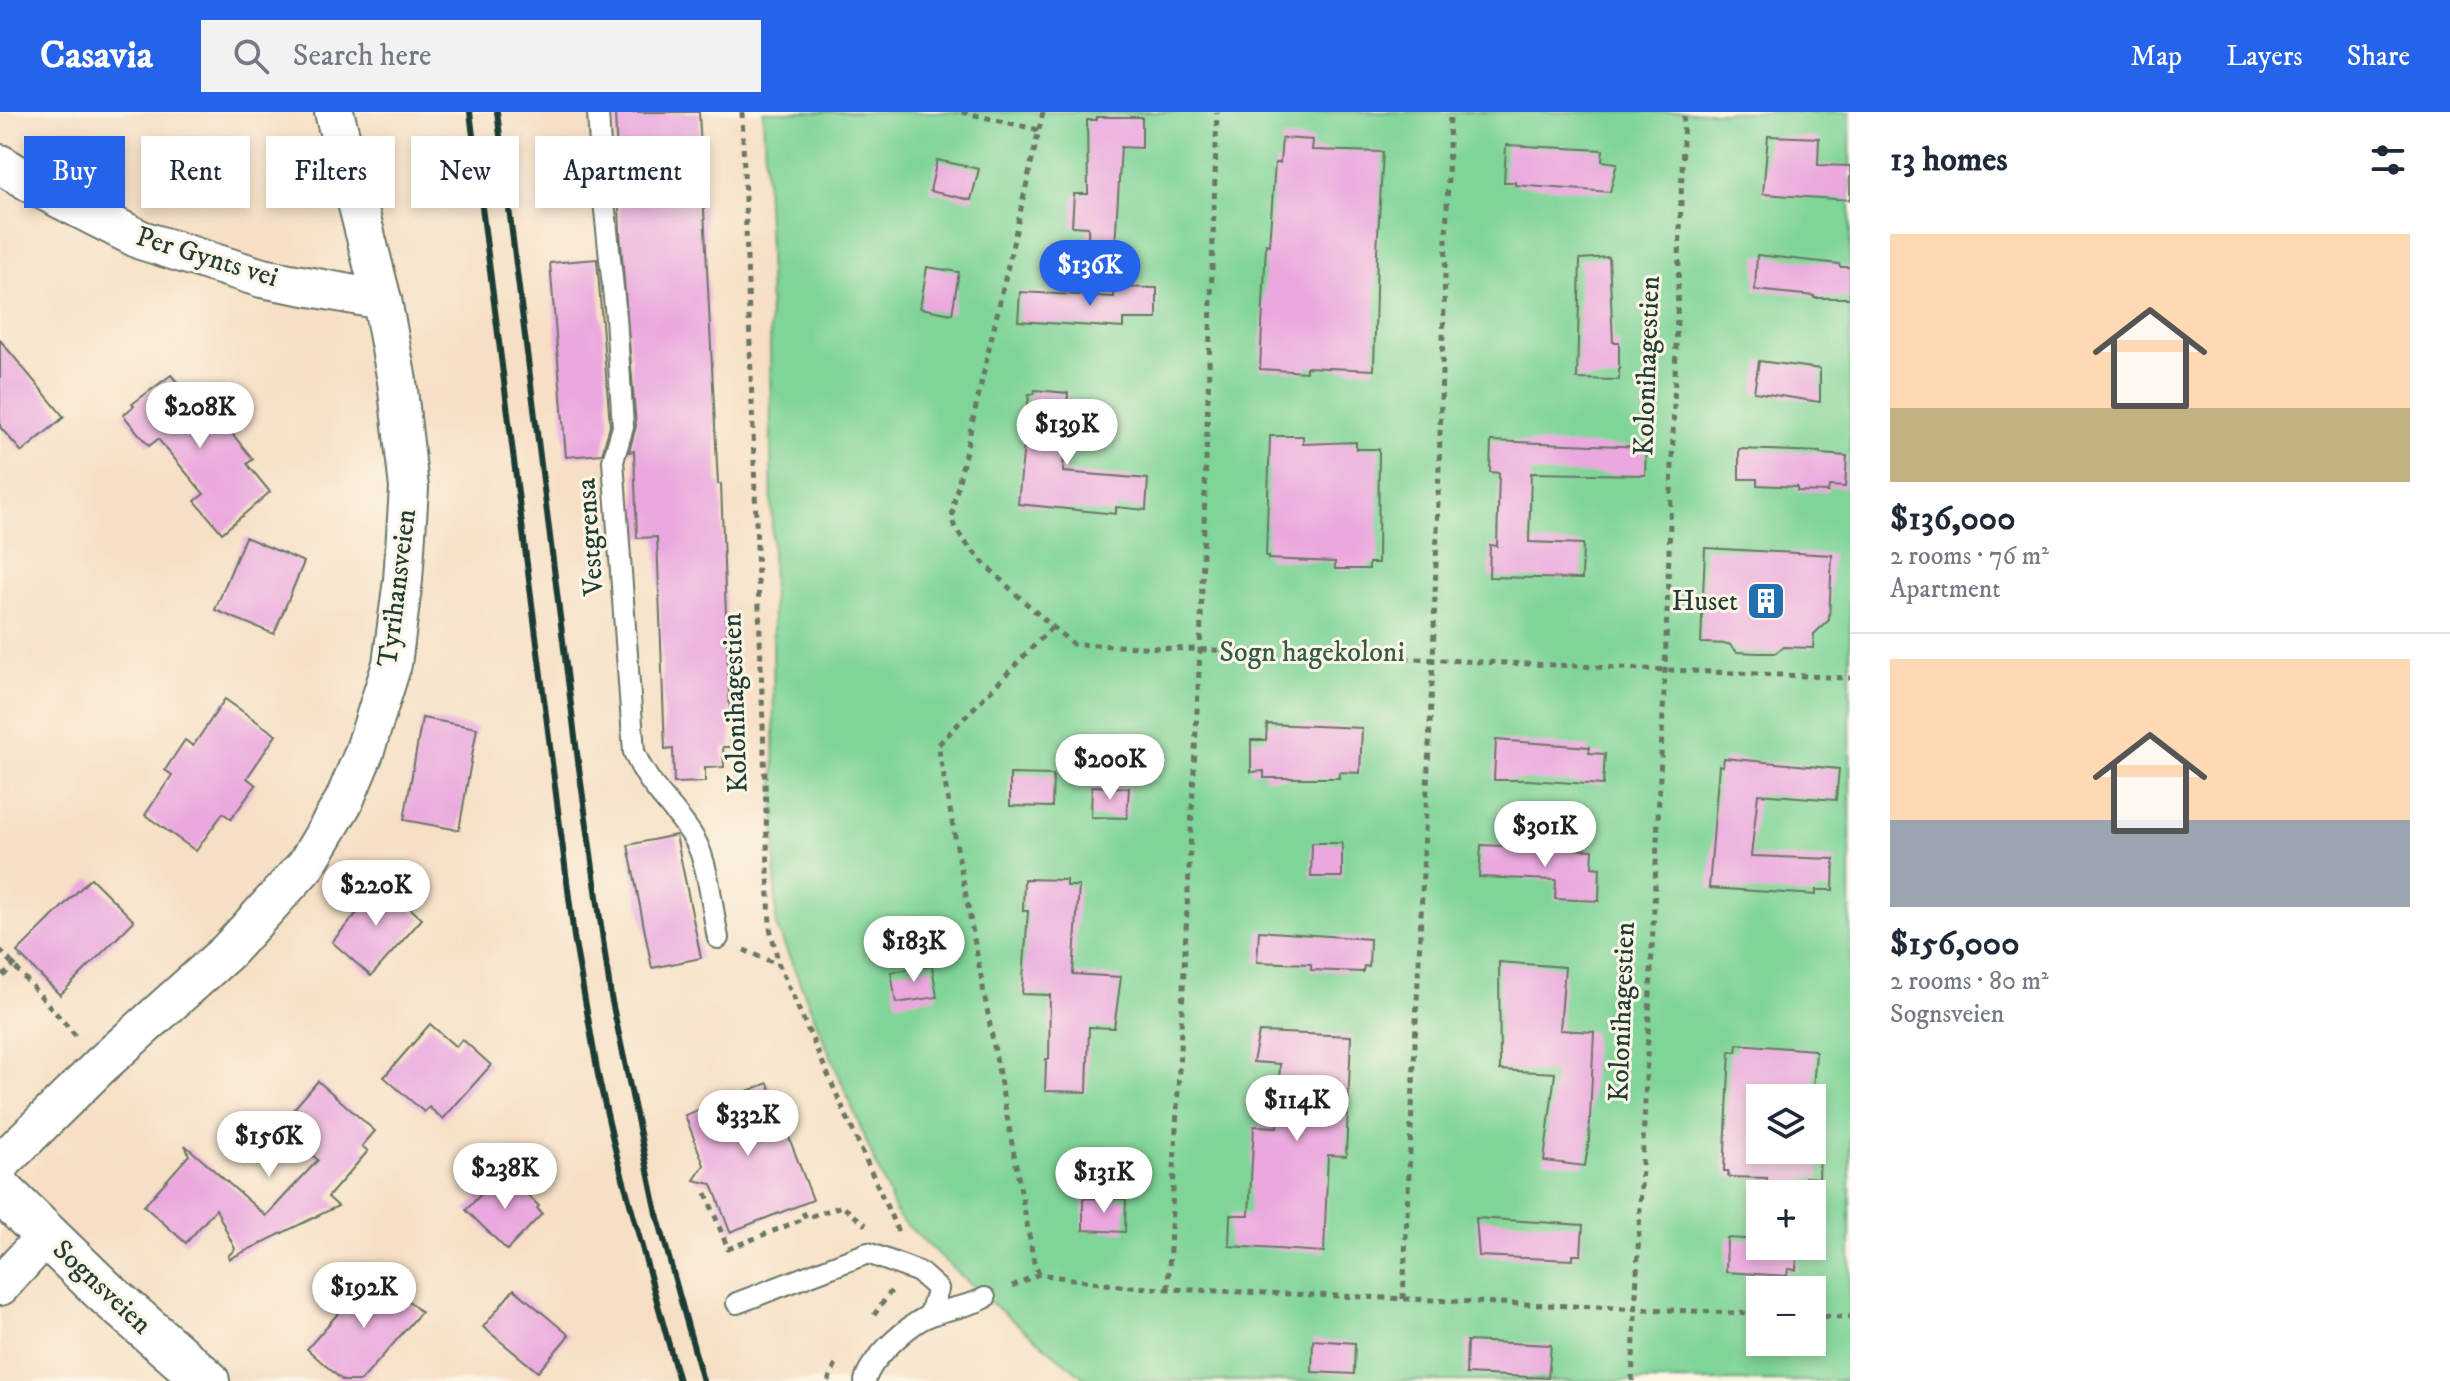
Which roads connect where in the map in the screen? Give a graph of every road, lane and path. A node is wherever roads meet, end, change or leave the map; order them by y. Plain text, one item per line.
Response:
1 (334, 112) edge
2 (598, 112) edge
3 (742, 112) edge
4 (962, 112) edge
5 (1043, 112) edge
6 (1217, 112) edge
7 (1450, 112) edge
8 (1684, 112) edge
9 (1039, 130) junction
10 (0, 164) edge
11 (382, 300) junction
12 (1052, 627) junction
13 (1200, 650) junction
14 (1433, 660) junction
15 (1665, 669) junction
16 (1850, 678) edge
17 (718, 938) joint
18 (0, 950) edge
19 (21, 958) dead end
20 (779, 965) junction
21 (3, 976) dead end
22 (101, 1065) junction
23 (0, 1164) edge
24 (0, 1190) edge
25 (706, 1193) dead end
26 (806, 1218) dead end
27 (47, 1235) junction
28 (900, 1266) junction
29 (1039, 1274) junction
30 (0, 1286) edge
31 (1168, 1289) junction
32 (985, 1298) joint
33 (1403, 1299) junction
34 (737, 1303) dead end
35 (1637, 1309) junction
36 (1746, 1313) edge
37 (929, 1316) junction
38 (1826, 1316) edge
39 (1850, 1317) edge
40 (207, 1381) edge
41 (865, 1381) edge
42 (1632, 1381) edge

1 - 11 street, Tyrihansveien
2 - 17 lane, Vestgrensa
3 - 20 path, Kolonihagestien
4 - 9 path
5 - 9 path
6 - 13 path
7 - 14 path
8 - 15 path, Kolonihagestien
9 - 12 path
10 - 11 street, Per Gynts vei
11 - 22 street, Tyrihansveien
12 - 13 path
12 - 29 path
13 - 14 path
13 - 31 path
14 - 15 path
14 - 33 path
15 - 16 path
15 - 35 path, Kolonihagestien
17 - 20 path
18 - 22 path
19 - 21 path, bridge
20 - 28 path, Kolonihagestien
22 - 23 street, Tyrihansveien
24 - 27 main road, Sognsveien
25 - 26 path
27 - 30 street
27 - 40 main road, Sognsveien
28 - 34 lane
28 - 37 lane
29 - 31 path
29 - 32 path
31 - 33 path
32 - 37 lane
33 - 35 path
35 - 36 path
35 - 42 path, Kolonihagestien
37 - 41 lane
38 - 39 path

